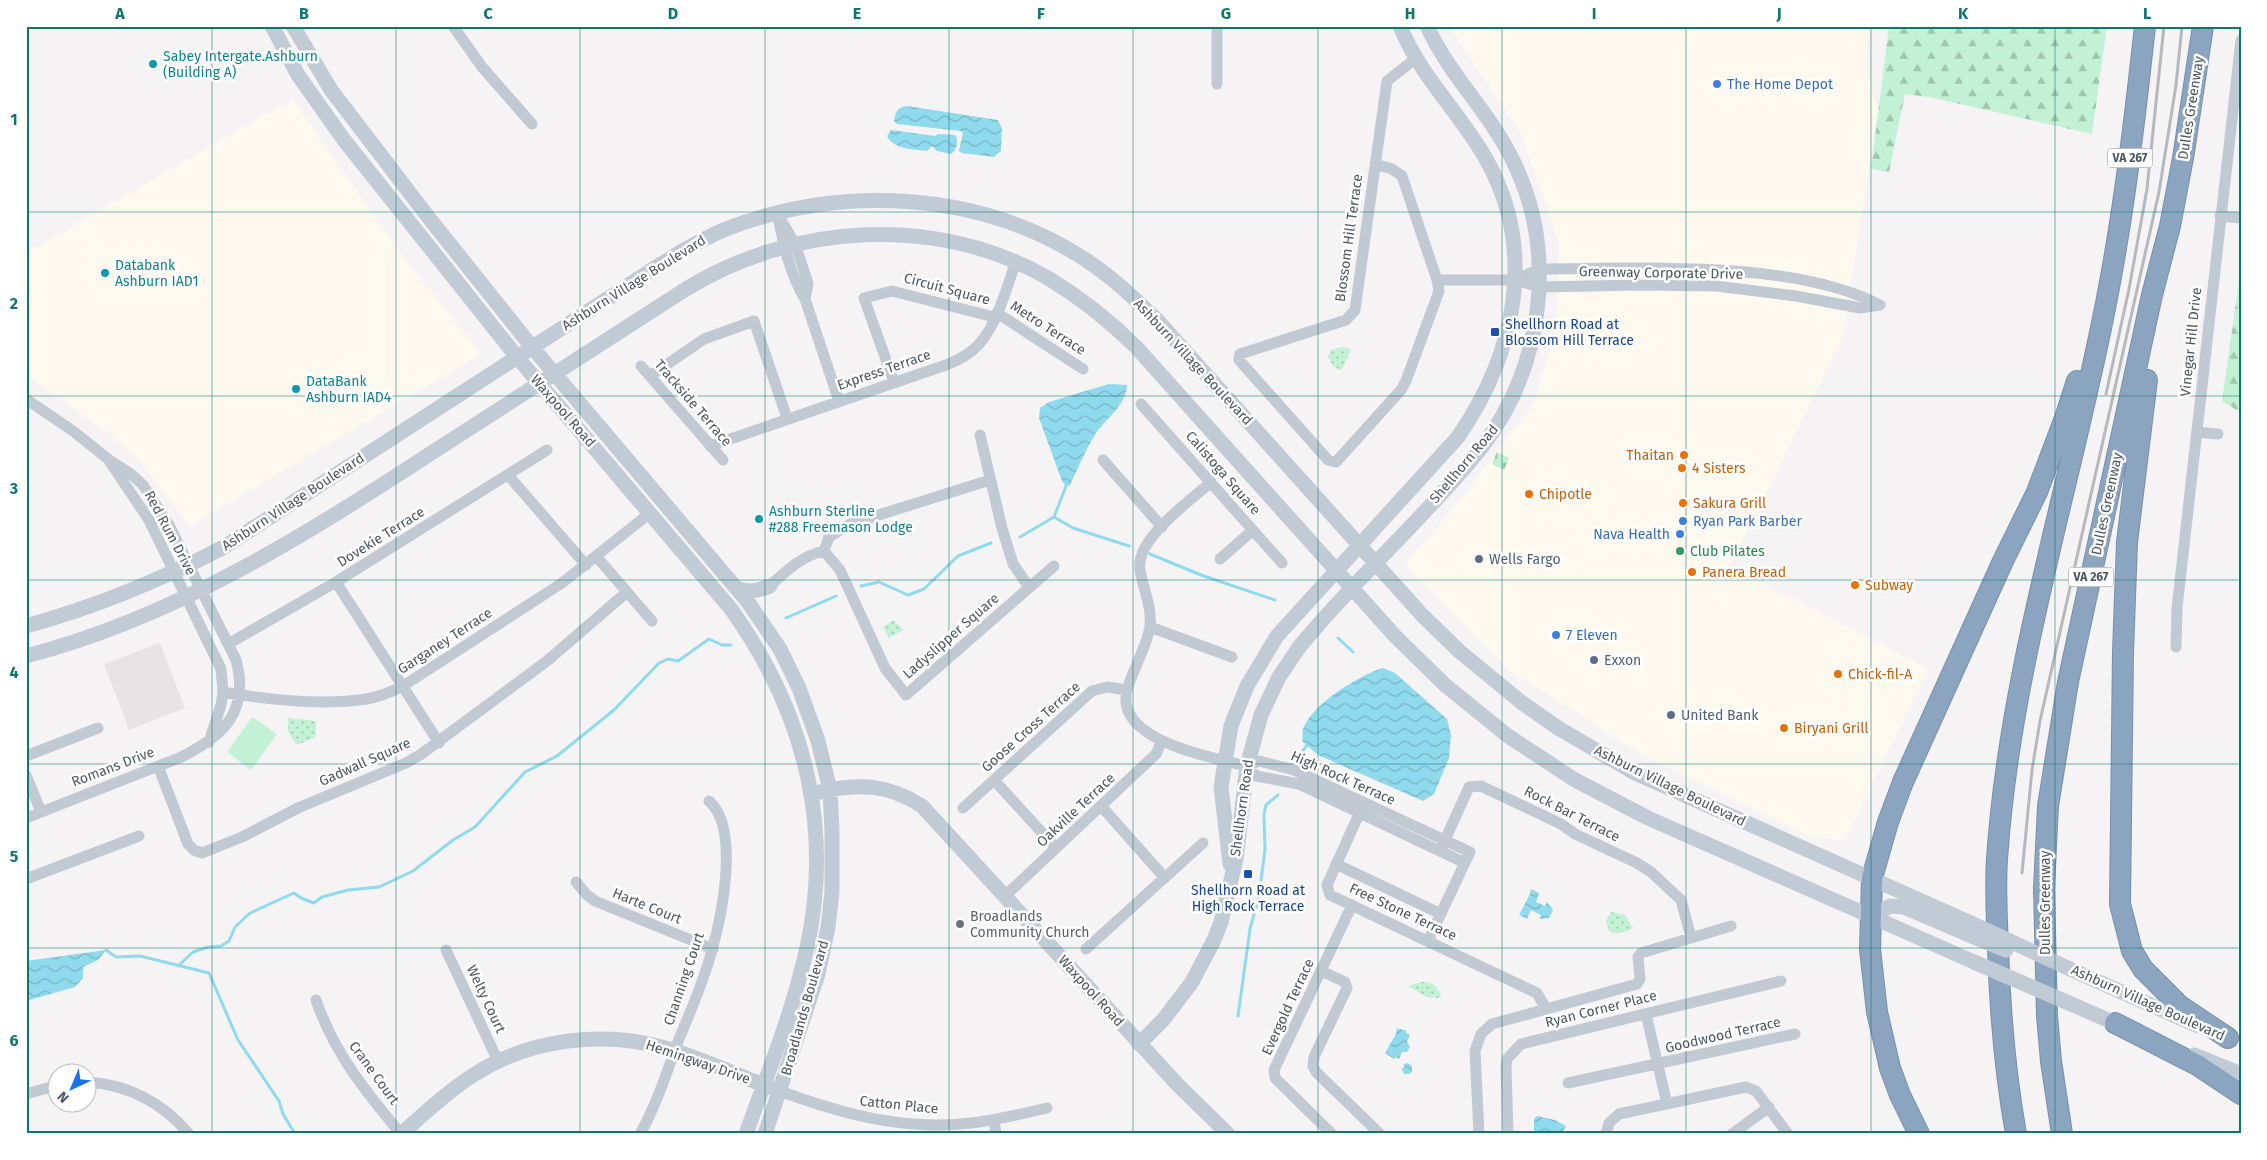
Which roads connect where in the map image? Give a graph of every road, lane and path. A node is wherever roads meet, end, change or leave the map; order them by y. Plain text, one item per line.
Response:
1 (272, 26) edge
2 (293, 26) edge
3 (453, 26) edge
4 (1217, 26) edge
5 (1400, 26) edge
6 (1427, 26) edge
7 (2145, 26) edge
8 (2203, 26) edge
9 (2241, 40) edge
10 (1415, 59) junction
11 (1217, 84) dead end
12 (532, 124) dead end
13 (1375, 164) junction
14 (777, 212) junction
15 (2220, 216) junction
16 (2241, 218) edge
17 (2170, 226) junction
18 (789, 245) junction
19 (1016, 264) junction
20 (1539, 269) junction
21 (1437, 280) junction
22 (1516, 280) junction
23 (1539, 286) junction
24 (2109, 289) junction
25 (996, 315) junction
26 (532, 347) junction
27 (517, 357) junction
28 (642, 366) dead end
29 (1083, 369) dead end
30 (555, 374) junction
31 (650, 376) junction
32 (894, 382) junction
33 (540, 384) junction
34 (26, 399) edge
35 (840, 401) junction
36 (1141, 404) dead end
37 (787, 418) junction
38 (2197, 432) junction
39 (2218, 434) dead end
40 (980, 435) dead end
41 (710, 446) junction
42 (547, 450) dead end
43 (108, 459) junction
44 (723, 460) dead end
45 (1103, 460) dead end
46 (508, 475) junction
47 (990, 480) junction
48 (1211, 482) junction
49 (650, 513) junction
50 (1162, 527) junction
51 (1253, 530) junction
52 (1359, 547) junction
53 (824, 550) junction
54 (596, 556) junction
55 (1220, 559) dead end
56 (1282, 563) dead end
57 (1375, 564) junction
58 (189, 565) junction
59 (586, 565) junction
60 (1054, 566) dead end
61 (174, 572) junction
62 (1336, 572) junction
63 (336, 582) junction
64 (770, 586) junction
65 (713, 587) junction
66 (736, 588) junction
67 (1029, 588) junction
68 (1351, 589) junction
69 (201, 590) junction
70 (627, 592) junction
71 (187, 597) junction
72 (748, 602) junction
73 (652, 621) dead end
74 (26, 626) edge
75 (1150, 627) junction
76 (228, 644) junction
77 (2176, 647) dead end
78 (26, 656) edge
79 (1232, 657) dead end
80 (403, 686) junction
81 (1127, 690) junction
82 (223, 692) junction
83 (239, 695) junction
84 (98, 728) dead end
85 (1162, 741) junction
86 (209, 742) junction
87 (439, 742) junction
88 (26, 756) edge
89 (1224, 761) junction
90 (158, 766) junction
91 (1247, 766) junction
92 (26, 775) edge
93 (994, 780) junction
94 (830, 790) junction
95 (812, 794) junction
96 (708, 801) dead end
97 (1102, 807) junction
98 (963, 808) dead end
99 (1362, 808) junction
100 (41, 812) junction
101 (26, 818) edge
102 (139, 836) dead end
103 (1203, 843) dead end
104 (1442, 846) junction
105 (1056, 848) junction
106 (1336, 864) junction
107 (1231, 875) junction
108 (1165, 878) junction
109 (1872, 878) junction
110 (26, 879) edge
111 (576, 882) dead end
112 (1005, 896) junction
113 (1352, 905) junction
114 (1441, 914) junction
115 (1871, 917) junction
116 (1731, 926) dead end
117 (1971, 929) junction
118 (1691, 937) junction
119 (1428, 941) junction
120 (713, 949) junction
121 (1086, 949) dead end
122 (446, 950) dead end
123 (1321, 971) junction
124 (1781, 981) dead end
125 (316, 1000) dead end
126 (1546, 1009) junction
127 (1646, 1014) junction
128 (2047, 1016) junction
129 (2115, 1023) junction
130 (1795, 1034) dead end
131 (2234, 1041) edge
132 (1139, 1044) junction
133 (675, 1051) junction
134 (498, 1061) junction
135 (1658, 1065) junction
136 (2241, 1074) edge
137 (98, 1083) edge
138 (1568, 1083) dead end
139 (763, 1084) junction
140 (48, 1088) edge
141 (780, 1091) junction
142 (26, 1094) edge
143 (2241, 1094) edge
144 (1667, 1104) junction
145 (1769, 1107) junction
146 (1047, 1108) dead end
147 (994, 1120) junction
148 (189, 1134) edge
149 (401, 1134) edge
150 (640, 1134) edge
151 (746, 1134) edge
152 (765, 1134) edge
153 (996, 1134) edge
154 (1228, 1134) edge
155 (1332, 1134) edge
156 (1380, 1134) edge
157 (1479, 1134) edge
158 (1508, 1134) edge
159 (1606, 1134) edge
160 (1732, 1134) edge
161 (1788, 1134) edge
162 (1919, 1134) edge
163 (2016, 1134) edge
164 (2062, 1134) edge
165 (2076, 1134) edge

1 - 27 main road, Waxpool Road
2 - 26 main road, Waxpool Road
3 - 12 street
4 - 11 street
5 - 10 main road, Shellhorn Road
6 - 20 main road, Shellhorn Road
7 - 24 highway, VA 267
8 - 17 highway, Dulles Greenway / VA 267
9 - 15 street, Vinegar Hill Drive
10 - 13 street, Blossom Hill Terrace
10 - 22 main road, Shellhorn Road
13 - 21 street, Blossom Hill Terrace
13 - 21 street, Blossom Hill Terrace
14 - 18 street
14 - 26 main road, Ashburn Village Boulevard
14 - 52 main road, Ashburn Village Boulevard
15 - 16 street
15 - 38 street, Vinegar Hill Drive
17 - 128 highway, Dulles Greenway / VA 267
17 - 131 highway
18 - 19 main road, Ashburn Village Boulevard
18 - 30 main road, Ashburn Village Boulevard
18 - 35 street
19 - 25 street, Express Terrace
19 - 62 main road, Ashburn Village Boulevard
20 - 22 street
20 - 23 main road, Shellhorn Road
20 - 23 street, Greenway Corporate Drive
21 - 22 street
22 - 23 street, Greenway Corporate Drive
22 - 52 main road, Shellhorn Road
23 - 57 main road, Shellhorn Road
24 - 109 highway
24 - 163 highway, VA 267
25 - 29 street, Metro Terrace
25 - 32 street, Express Terrace
25 - 32 street, Circuit Square
26 - 27 main road, Ashburn Village Boulevard
26 - 30 main road, Waxpool Road
27 - 33 main road, Waxpool Road
27 - 58 main road, Ashburn Village Boulevard
28 - 31 street, Trackside Terrace
30 - 33 main road, Ashburn Village Boulevard
30 - 66 main road, Waxpool Road
31 - 37 street
31 - 41 street, Trackside Terrace
32 - 35 street, Express Terrace
33 - 49 main road, Waxpool Road
33 - 69 main road, Ashburn Village Boulevard
34 - 43 street, Red Rum Drive
35 - 37 street, Express Terrace
36 - 48 street, Calistoga Square
37 - 41 street, Express Terrace
38 - 39 street
38 - 77 street, Vinegar Hill Drive
40 - 47 street
41 - 44 street, Trackside Terrace
42 - 46 street, Dovekie Terrace
43 - 58 street, Red Rum Drive
43 - 61 street, Red Rum Drive
45 - 50 street
46 - 59 street
46 - 63 street, Dovekie Terrace
47 - 53 street
47 - 67 street
48 - 50 street
48 - 51 street, Calistoga Square
49 - 54 street, Garganey Terrace
49 - 65 main road, Waxpool Road
50 - 75 street
51 - 55 street
51 - 56 street, Calistoga Square
52 - 57 main road, Ashburn Village Boulevard
52 - 62 main road, Shellhorn Road
53 - 64 street
53 - 67 street, Ladyslipper Square
54 - 59 street, Garganey Terrace
54 - 70 street
57 - 68 main road, Shellhorn Road
57 - 109 main road, Ashburn Village Boulevard
58 - 61 main road, Ashburn Village Boulevard
58 - 69 street, Red Rum Drive
59 - 80 street, Garganey Terrace
60 - 67 street, Ladyslipper Square
61 - 71 street, Red Rum Drive
61 - 74 main road, Ashburn Village Boulevard
62 - 68 main road, Ashburn Village Boulevard
62 - 89 main road, Shellhorn Road
63 - 76 street, Dovekie Terrace
63 - 80 street
64 - 66 main road
64 - 72 street
65 - 72 main road
65 - 95 main road, Waxpool Road
66 - 72 main road, Waxpool Road
68 - 91 main road, Shellhorn Road
68 - 115 main road, Ashburn Village Boulevard
69 - 71 main road, Ashburn Village Boulevard
69 - 76 street, Romans Drive
70 - 73 street
70 - 87 street, Gadwall Square
71 - 78 main road, Ashburn Village Boulevard
71 - 82 street
72 - 94 main road, Waxpool Road
75 - 79 street
75 - 81 street
76 - 83 street, Romans Drive
80 - 83 street, Garganey Terrace
80 - 87 street
81 - 85 street, High Rock Terrace
81 - 93 street, Goose Cross Terrace
82 - 83 street, Garganey Terrace
82 - 86 street
83 - 86 street, Romans Drive
84 - 88 street
85 - 89 street, High Rock Terrace
85 - 97 street, Oakville Terrace
86 - 90 street, Romans Drive
87 - 90 street, Gadwall Square
89 - 91 street, High Rock Terrace
89 - 107 main road, Shellhorn Road
90 - 100 street, Romans Drive
91 - 99 street, High Rock Terrace
91 - 107 main road, Shellhorn Road
92 - 100 street
93 - 98 street, Goose Cross Terrace
93 - 105 street
94 - 95 main road, Waxpool Road
94 - 112 main road, Waxpool Road
94 - 141 main road, Broadlands Boulevard
95 - 139 main road, Broadlands Boulevard
96 - 120 street, Channing Court
97 - 105 street, Oakville Terrace
97 - 108 street
99 - 104 street, High Rock Terrace
99 - 106 street, Free Stone Terrace
100 - 101 street, Romans Drive
102 - 110 street
103 - 108 street
104 - 114 street, High Rock Terrace
104 - 118 street, Rock Bar Terrace
105 - 112 street, Oakville Terrace
106 - 113 street, Free Stone Terrace
106 - 114 street
107 - 132 main road, Shellhorn Road
108 - 121 street
109 - 115 highway
109 - 117 main road, Ashburn Village Boulevard
111 - 120 street, Harte Court
112 - 132 main road, Waxpool Road
113 - 119 street, Free Stone Terrace
113 - 123 street, Evergold Terrace
114 - 119 street, High Rock Terrace
115 - 117 main road
115 - 129 main road, Ashburn Village Boulevard, bridge
115 - 162 highway
116 - 118 street
117 - 131 main road, Ashburn Village Boulevard, bridge
118 - 126 street
119 - 126 street, Free Stone Terrace
120 - 133 street, Channing Court
122 - 134 street, Welty Court
123 - 155 street, Evergold Terrace
123 - 156 street
124 - 127 street, Ryan Corner Place
125 - 149 street, Crane Court
126 - 157 street
127 - 135 street
127 - 158 street, Ryan Corner Place
128 - 164 highway, Dulles Greenway / VA 267
128 - 165 highway
129 - 136 main road, Ashburn Village Boulevard
129 - 143 highway
130 - 135 street, Goodwood Terrace
132 - 154 main road, Waxpool Road
133 - 134 main road, Hemingway Drive
133 - 139 main road, Hemingway Drive
133 - 150 street, Channing Court
134 - 149 main road, Hemingway Drive
135 - 138 street, Goodwood Terrace
135 - 144 street
137 - 148 street
139 - 141 main road, Hemingway Drive
139 - 151 main road, Broadlands Boulevard
140 - 142 street
141 - 147 street, Catton Place
141 - 152 main road, Broadlands Boulevard
144 - 145 street
144 - 159 street
145 - 160 street
145 - 161 street
146 - 147 street, Catton Place
147 - 153 street

